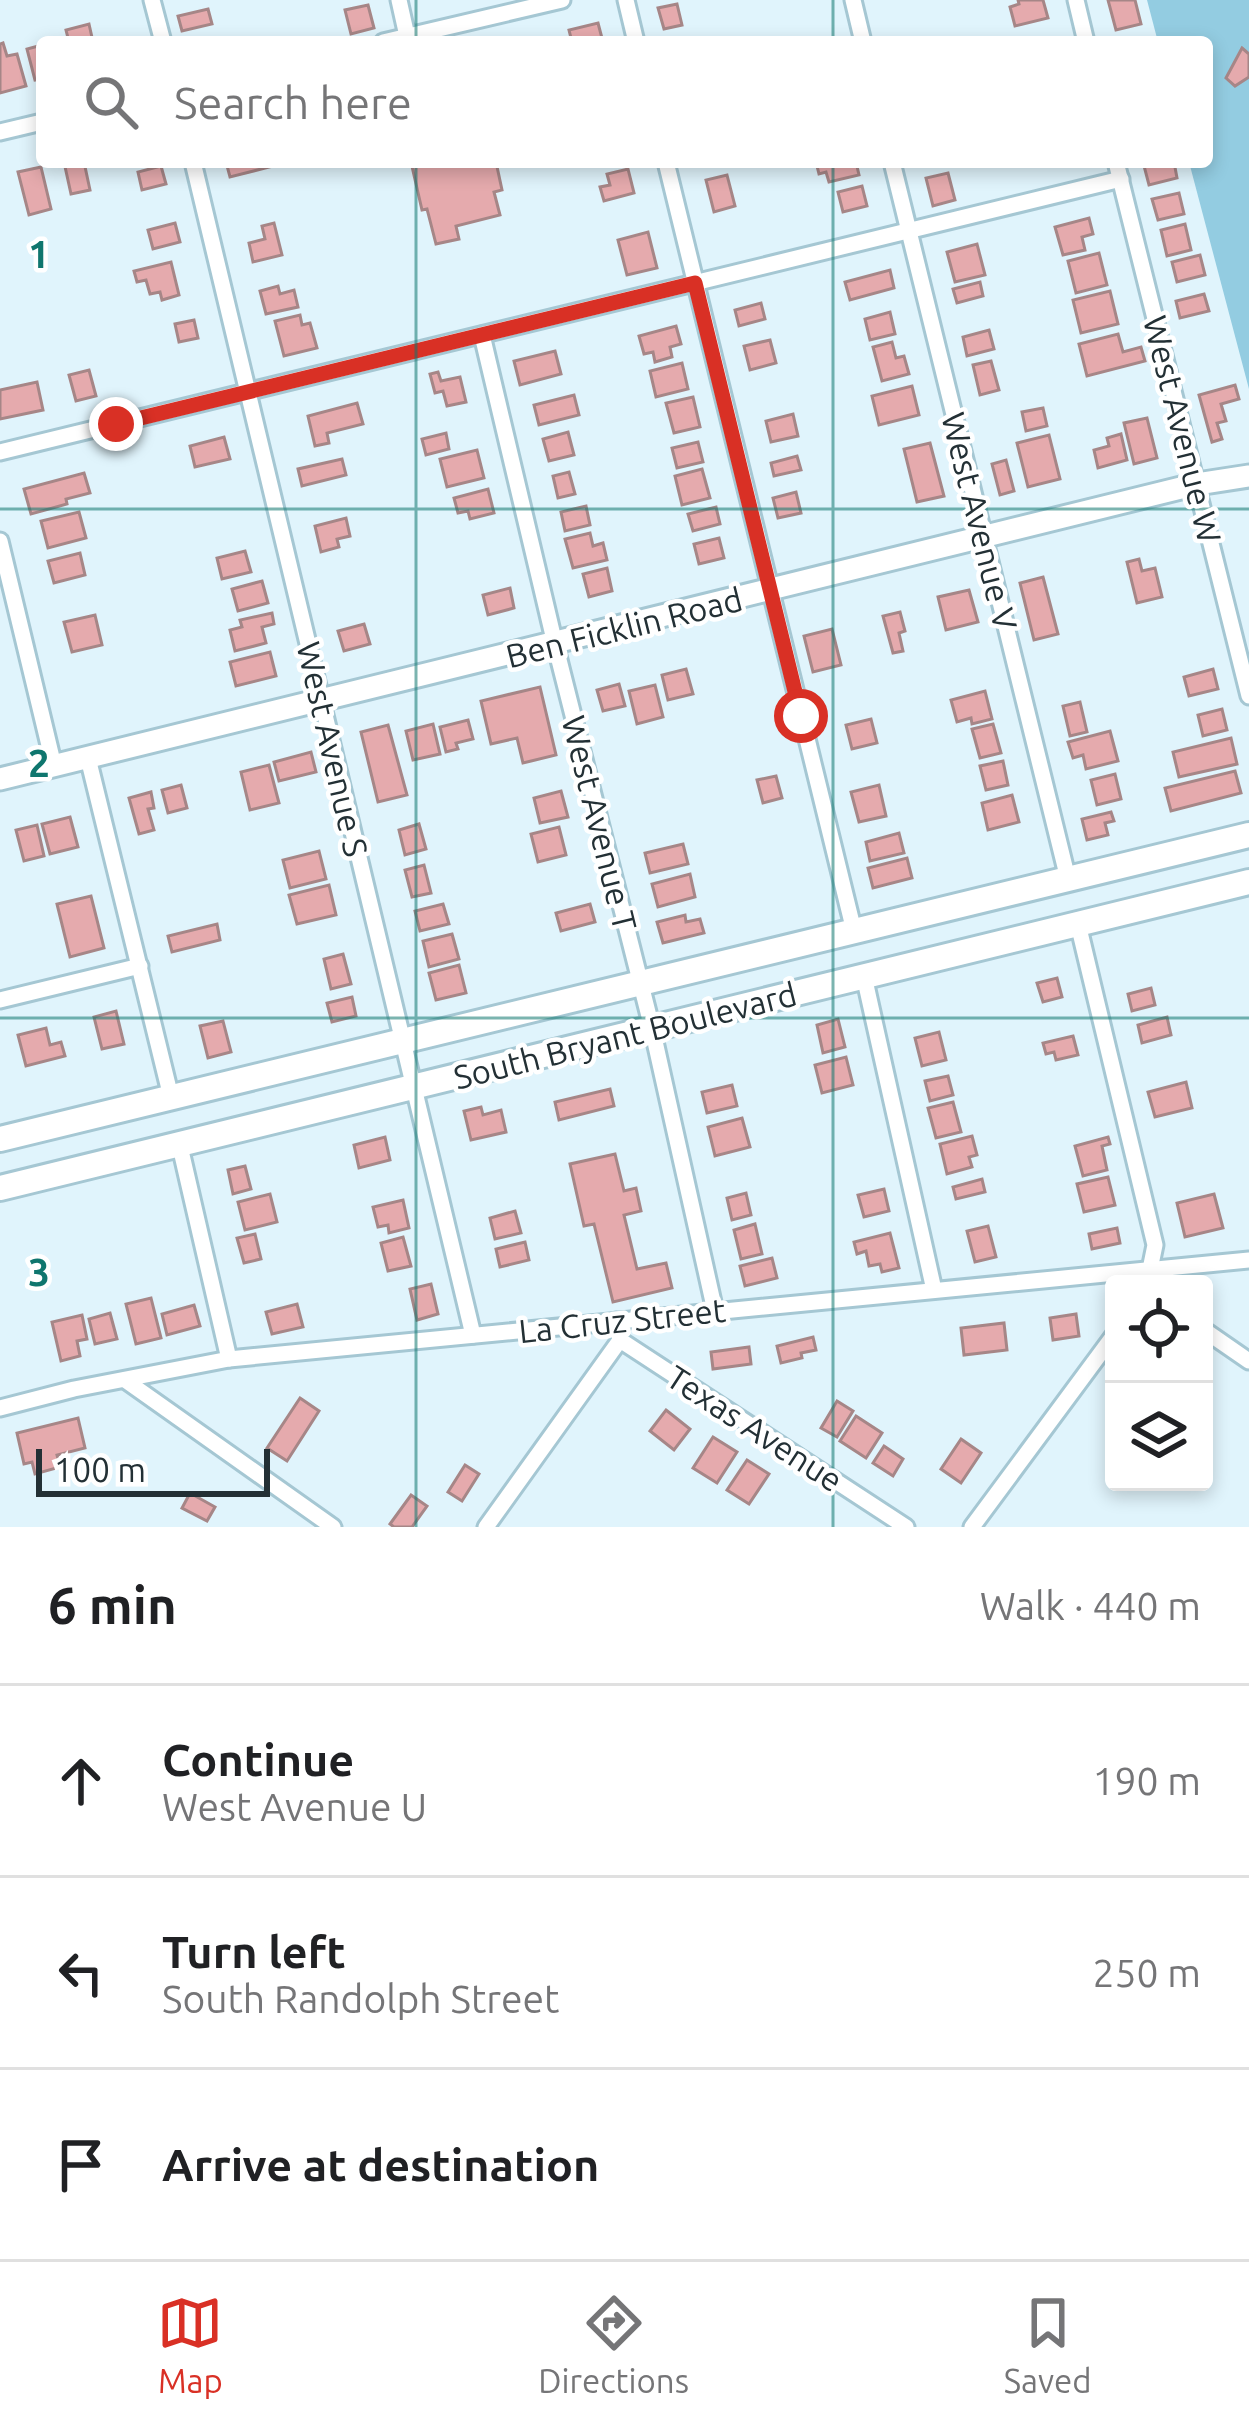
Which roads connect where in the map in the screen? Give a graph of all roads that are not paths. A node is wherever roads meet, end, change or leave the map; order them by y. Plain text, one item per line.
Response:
1 (152, 0) edge
2 (399, 0) edge
3 (562, 0) edge
4 (626, 0) edge
5 (853, 0) edge
6 (1076, 0) edge
7 (161, 36) edge
8 (407, 36) joint
9 (635, 36) edge
10 (862, 36) edge
11 (1085, 36) edge
12 (36, 123) edge
13 (0, 132) edge
14 (194, 168) edge
15 (667, 168) edge
16 (893, 168) edge
17 (1118, 171) edge
18 (909, 231) junction
19 (695, 283) junction
20 (482, 335) junction
21 (248, 392) junction
22 (0, 452) edge
23 (1249, 476) edge
24 (1197, 484) junction
25 (984, 538) junction
26 (0, 542) edge
27 (770, 590) junction
28 (555, 644) junction
29 (1249, 696) edge
30 (322, 701) junction
31 (88, 758) junction
32 (54, 766) junction
33 (0, 779) edge
34 (1249, 836) edge
35 (1067, 879) junction
36 (1249, 882) edge
37 (1078, 924) junction
38 (854, 931) junction
39 (140, 966) junction
40 (864, 976) junction
41 (640, 983) junction
42 (0, 1000) edge
43 (652, 1028) junction
44 (403, 1041) junction
45 (414, 1086) junction
46 (171, 1097) junction
47 (0, 1139) edge
48 (178, 1142) junction
49 (0, 1187) edge
50 (1249, 1260) edge
51 (1148, 1275) edge
52 (1160, 1275) edge
53 (1105, 1280) edge
54 (934, 1290) junction
55 (715, 1311) junction
56 (616, 1321) junction
57 (473, 1335) junction
58 (1213, 1336) edge
59 (620, 1340) junction
60 (1105, 1347) edge
61 (229, 1359) junction
62 (1249, 1361) edge
63 (125, 1381) junction
64 (0, 1408) edge
65 (333, 1527) edge
66 (486, 1527) edge
67 (906, 1527) edge
68 (972, 1527) edge

1 - 7 street
2 - 8 street
3 - 8 street
4 - 9 street
5 - 10 street
6 - 11 street
12 - 13 street
14 - 21 street, West Avenue S
15 - 19 street
16 - 18 street, West Avenue V
17 - 18 street
17 - 24 street, West Avenue W
18 - 19 street
18 - 25 street, West Avenue V
19 - 20 street
19 - 27 street
20 - 21 street
20 - 28 street, West Avenue T
21 - 22 street
21 - 30 street, West Avenue S
23 - 24 street, Ben Ficklin Road
24 - 25 street, Ben Ficklin Road
24 - 29 street, West Avenue W
25 - 27 street, Ben Ficklin Road
25 - 35 street, West Avenue V
26 - 32 street
27 - 28 street, Ben Ficklin Road
27 - 38 street
28 - 30 street, Ben Ficklin Road
28 - 41 street, West Avenue T
30 - 31 street, Ben Ficklin Road
30 - 44 street, West Avenue S
31 - 32 street, Ben Ficklin Road
31 - 39 street
32 - 33 street, Ben Ficklin Road
34 - 35 main road, South Bryant Boulevard
35 - 38 main road, South Bryant Boulevard
36 - 37 main road, South Bryant Boulevard
37 - 40 main road, South Bryant Boulevard
37 - 51 street
38 - 41 main road, South Bryant Boulevard
39 - 42 street
39 - 46 street
40 - 43 main road, South Bryant Boulevard
40 - 54 street
41 - 43 street, West Avenue T
41 - 44 main road, South Bryant Boulevard
43 - 45 main road, South Bryant Boulevard
43 - 55 street, West Avenue T
44 - 45 street, West Avenue S
44 - 46 main road, South Bryant Boulevard
45 - 48 main road, South Bryant Boulevard
45 - 57 street, West Avenue S
46 - 47 main road, South Bryant Boulevard
48 - 49 main road, South Bryant Boulevard
48 - 61 street
50 - 52 street, La Cruz Street
53 - 54 street, La Cruz Street
54 - 55 street, La Cruz Street
55 - 56 street, La Cruz Street
56 - 57 street, La Cruz Street
56 - 59 street
57 - 61 street, La Cruz Street
58 - 62 street
59 - 66 street
59 - 67 street, Texas Avenue
60 - 68 street
61 - 63 street, La Cruz Street
63 - 64 street, La Cruz Street
63 - 65 street

